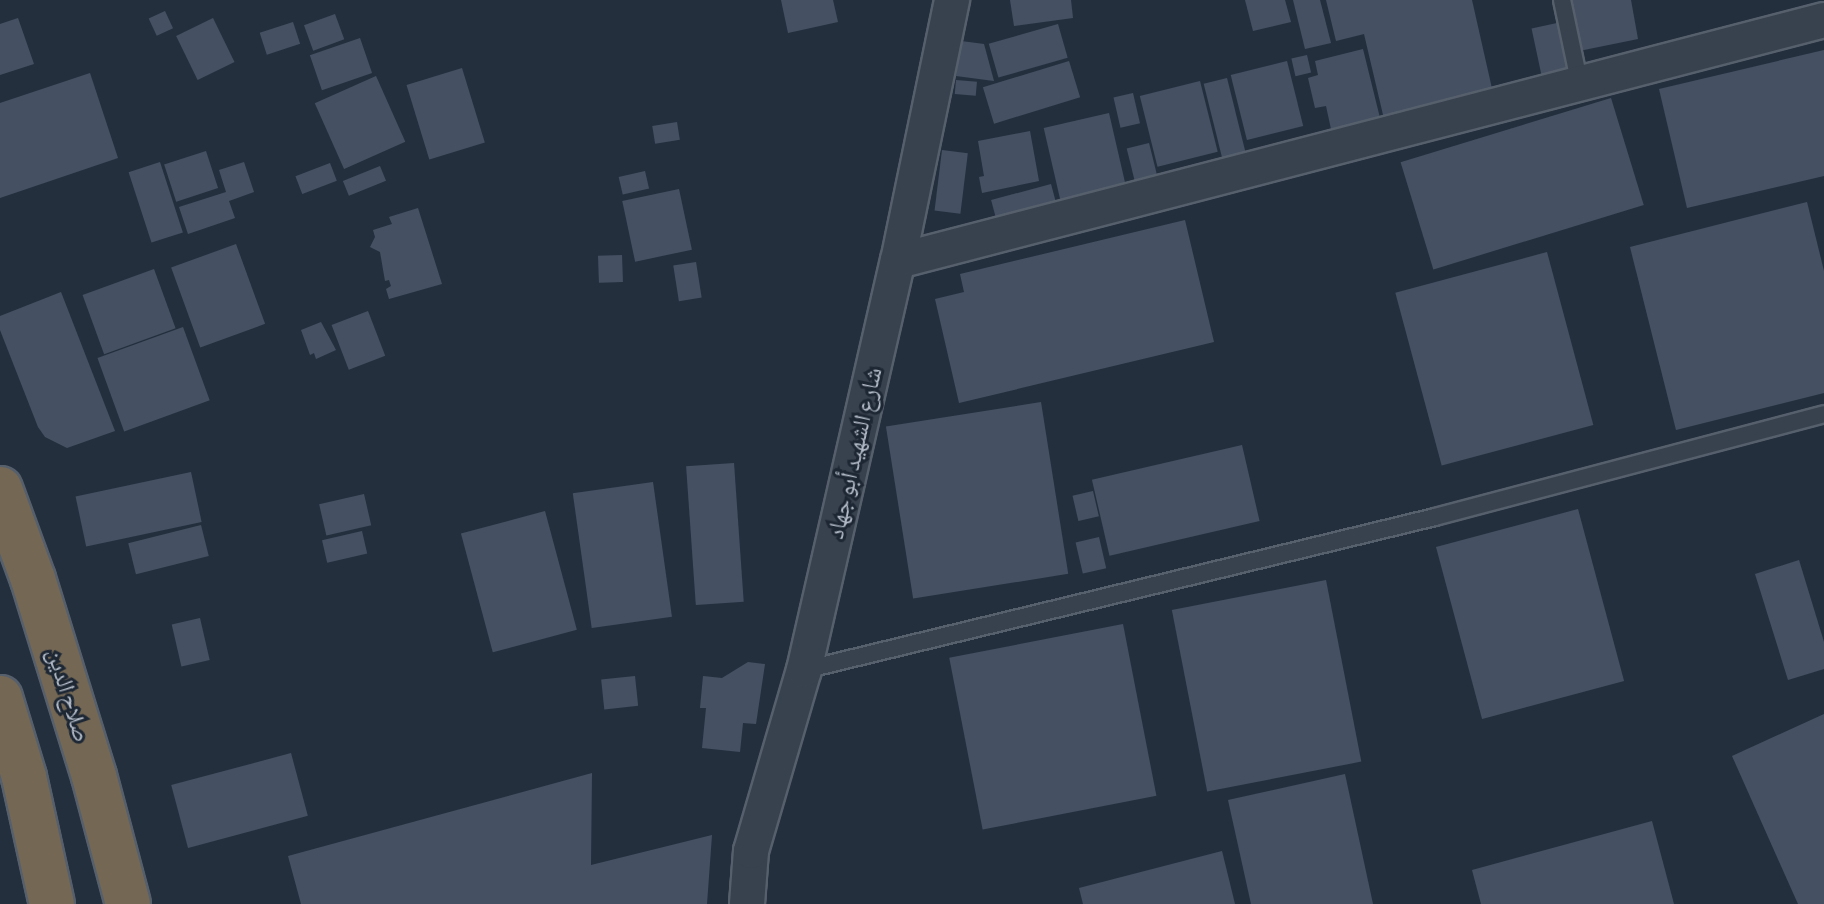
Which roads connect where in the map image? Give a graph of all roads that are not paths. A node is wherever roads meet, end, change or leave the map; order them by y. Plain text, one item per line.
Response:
1 (952, 0) edge
2 (1562, 0) edge
3 (1824, 20) edge
4 (1579, 81) junction
5 (898, 261) junction
6 (1824, 414) edge
7 (0, 489) edge
8 (804, 670) junction
9 (0, 698) edge
10 (94, 776) junction
11 (24, 777) junction
12 (52, 904) edge
13 (128, 904) edge
14 (747, 904) edge

1 - 5 street, شارع الشهيد أبو جهاد
2 - 4 lane
3 - 4 street
4 - 5 street
5 - 8 street, شارع الشهيد أبو جهاد
6 - 8 lane
7 - 10 highway, صلاح الدين
8 - 14 street, شارع الشهيد أبو جهاد
9 - 11 highway
10 - 11 highway
10 - 13 highway, صلاح الدين
11 - 12 highway

